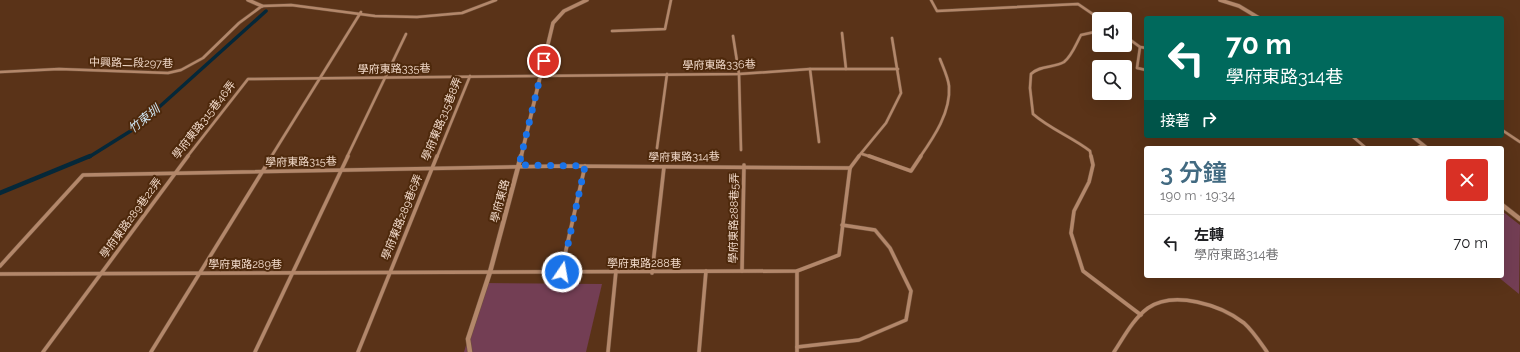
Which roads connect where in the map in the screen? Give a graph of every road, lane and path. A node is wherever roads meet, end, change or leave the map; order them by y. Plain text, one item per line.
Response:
1 (248, 0) edge
2 (496, 0) edge
3 (586, 0) edge
4 (671, 0) edge
5 (931, 0) edge
6 (1220, 0) edge
7 (323, 5) dead end
8 (262, 6) junction
9 (331, 6) dead end
10 (361, 12) junction
11 (1092, 14) edge
12 (1256, 16) edge
13 (612, 31) dead end
14 (842, 33) dead end
15 (1092, 33) edge
16 (406, 34) dead end
17 (733, 36) dead end
18 (892, 38) dead end
19 (1132, 41) edge
20 (1140, 47) junction
21 (1144, 48) edge
22 (940, 58) dead end
23 (810, 69) junction
24 (846, 69) junction
25 (898, 69) junction
26 (1144, 70) edge
27 (0, 72) edge
28 (540, 74) junction
29 (667, 74) junction
30 (739, 74) junction
31 (470, 76) junction
32 (385, 77) junction
33 (320, 78) junction
34 (248, 79) joint
35 (1504, 131) edge
36 (1354, 138) edge
37 (1414, 138) edge
38 (819, 142) dead end
39 (1520, 142) edge
40 (1423, 145) edge
41 (1364, 146) edge
42 (657, 148) dead end
43 (742, 150) dead end
44 (862, 154) junction
45 (519, 165) junction
46 (744, 165) junction
47 (585, 166) junction
48 (664, 167) junction
49 (850, 168) junction
50 (431, 169) junction
51 (341, 170) junction
52 (262, 171) junction
53 (175, 173) junction
54 (1504, 207) edge
55 (1520, 219) edge
56 (842, 225) junction
57 (0, 266) edge
58 (742, 270) junction
59 (616, 271) junction
60 (706, 271) junction
61 (797, 271) junction
62 (390, 272) junction
63 (490, 272) junction
64 (562, 272) junction
65 (102, 273) junction
66 (199, 273) junction
67 (293, 273) junction
68 (652, 273) junction
69 (0, 274) edge
70 (1141, 315) junction
71 (797, 350) edge
72 (43, 352) edge
73 (151, 352) edge
74 (255, 352) edge
75 (358, 352) edge
76 (470, 352) edge
77 (608, 352) edge
78 (698, 352) edge
79 (1114, 352) edge
80 (1267, 352) edge

1 - 8 street
2 - 10 lane
3 - 28 street, 學府東路
4 - 13 lane
5 - 11 lane
6 - 12 street
7 - 8 lane, 中興路二段297巷
8 - 27 lane, 中興路二段297巷
9 - 10 lane
10 - 33 lane
14 - 24 lane
15 - 70 lane
16 - 32 lane
17 - 30 lane
18 - 25 lane
19 - 20 lane
20 - 21 lane
20 - 26 lane
22 - 44 lane
23 - 24 lane, 學府東路336巷
23 - 30 lane, 學府東路336巷
23 - 38 lane
24 - 25 lane, 學府東路336巷
25 - 44 lane
28 - 29 lane, 學府東路336巷
28 - 31 lane, 學府東路335巷
28 - 45 street, 學府東路
29 - 30 lane, 學府東路336巷
29 - 42 lane
30 - 43 lane
31 - 32 lane, 學府東路335巷
31 - 50 lane, 學府東路315巷8弄
32 - 33 lane, 學府東路335巷
32 - 51 lane
33 - 34 lane, 學府東路335巷
33 - 52 lane
34 - 53 lane, 學府東路315巷46弄
35 - 39 lane
36 - 41 lane
37 - 40 street
44 - 49 lane
45 - 47 lane, 學府東路314巷
45 - 50 lane, 學府東路315巷
45 - 63 street, 學府東路
46 - 48 lane, 學府東路314巷
46 - 49 lane, 學府東路314巷
46 - 58 lane, 學府東路288巷5弄
47 - 48 lane, 學府東路314巷
47 - 64 lane
48 - 68 lane
49 - 56 lane
50 - 51 lane, 學府東路315巷
50 - 62 lane, 學府東路289巷6弄
51 - 52 lane, 學府東路315巷
51 - 67 lane
52 - 53 lane, 學府東路315巷
52 - 66 lane
53 - 57 lane, 學府東路315巷
53 - 65 lane, 學府東路289巷22弄
54 - 55 street
56 - 61 lane
56 - 71 lane
58 - 60 lane, 學府東路288巷
58 - 61 lane, 學府東路288巷
59 - 64 lane, 學府東路288巷
59 - 68 lane, 學府東路288巷
59 - 77 lane
60 - 68 lane, 學府東路288巷
60 - 78 lane
61 - 71 lane
62 - 63 lane, 學府東路289巷
62 - 67 lane, 學府東路289巷
62 - 75 lane, 學府東路289巷6弄
63 - 64 lane, 學府東路288巷
63 - 76 street, 學府東路
65 - 66 lane, 學府東路289巷
65 - 69 lane, 學府東路289巷
65 - 72 lane, 學府東路289巷22弄
66 - 67 lane, 學府東路289巷
66 - 73 lane
67 - 74 lane
70 - 79 lane
70 - 80 lane

